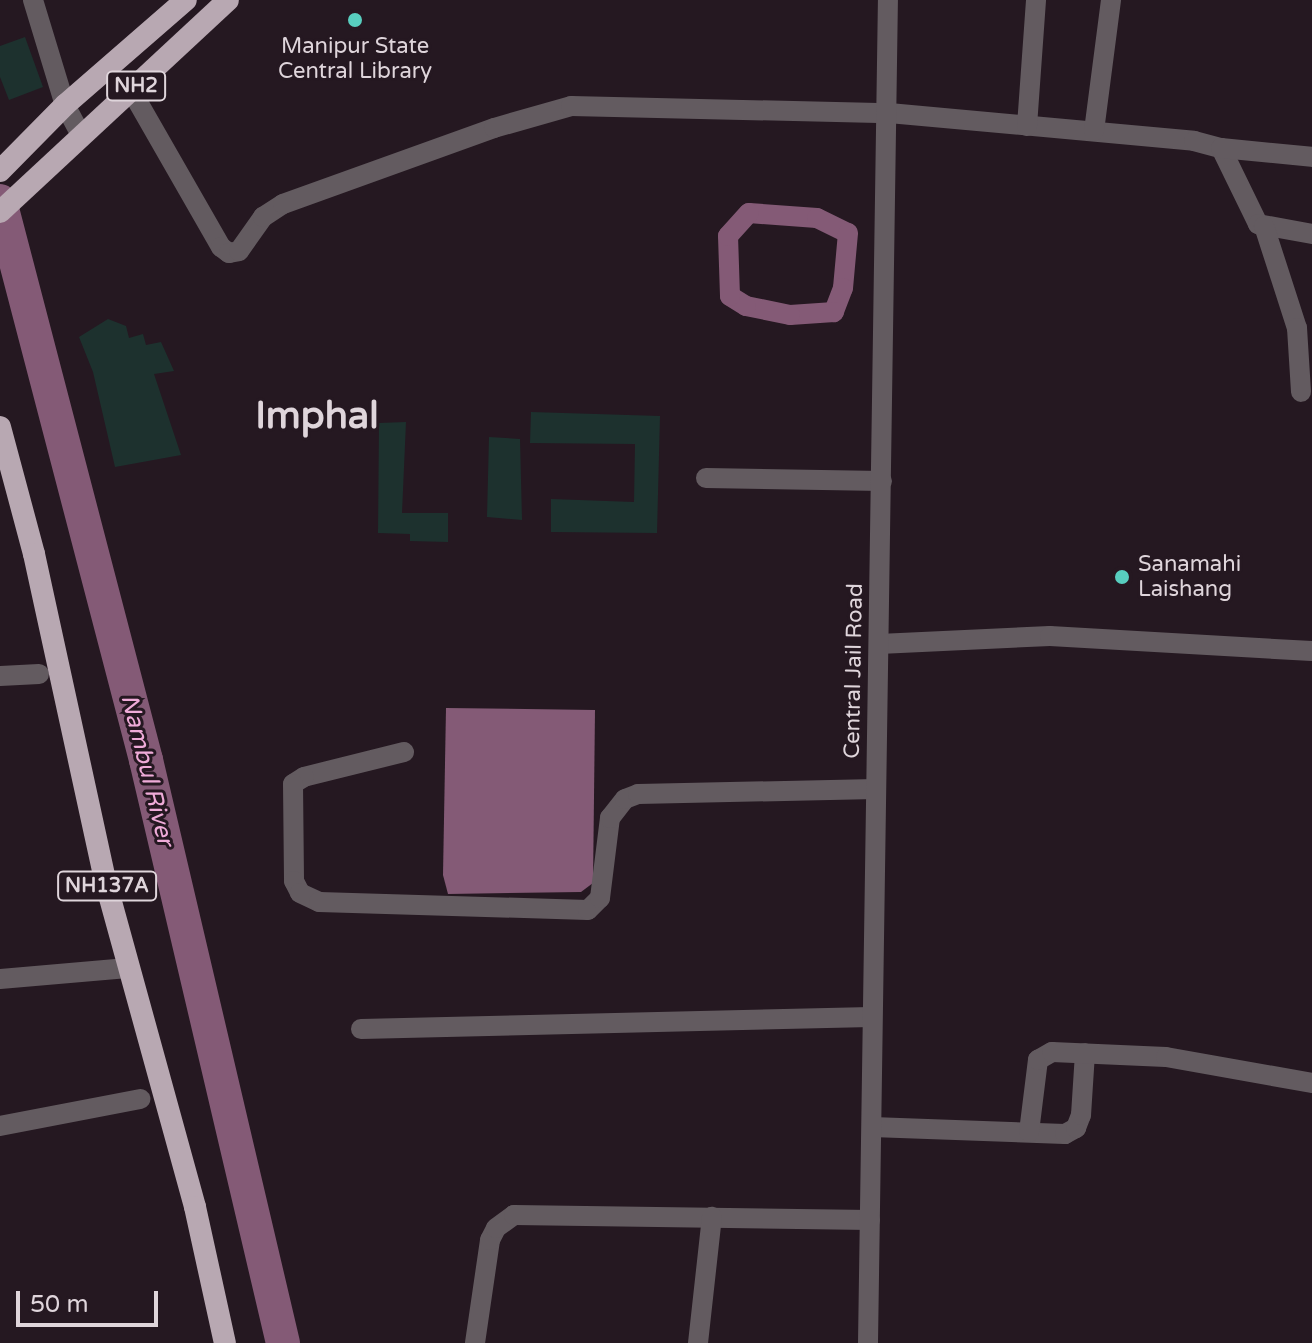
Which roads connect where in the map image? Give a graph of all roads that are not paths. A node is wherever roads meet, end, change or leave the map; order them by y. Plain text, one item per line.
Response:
1 (33, 0) edge
2 (186, 0) edge
3 (228, 0) edge
4 (888, 0) edge
5 (1036, 0) edge
6 (1111, 0) edge
7 (131, 90) junction
8 (65, 105) junction
9 (889, 113) junction
10 (1027, 126) junction
11 (1094, 131) junction
12 (81, 135) junction
13 (1221, 148) junction
14 (1312, 157) edge
15 (0, 171) edge
16 (0, 212) edge
17 (1264, 226) junction
18 (1312, 234) edge
19 (1301, 392) dead end
20 (0, 427) edge
21 (706, 478) dead end
22 (882, 481) junction
23 (879, 644) junction
24 (1312, 651) edge
25 (39, 674) dead end
26 (0, 676) edge
27 (404, 752) dead end
28 (876, 789) junction
29 (128, 968) junction
30 (0, 979) edge
31 (871, 1017) junction
32 (361, 1029) dead end
33 (1085, 1053) junction
34 (1312, 1083) edge
35 (140, 1099) dead end
36 (0, 1126) edge
37 (872, 1127) junction
38 (1029, 1132) junction
39 (712, 1217) junction
40 (870, 1220) junction
41 (225, 1343) edge
42 (475, 1343) edge
43 (698, 1343) edge
44 (868, 1343) edge

1 - 8 street
2 - 8 highway, NH2
3 - 7 highway, NH2
4 - 9 street, Central Jail Road
5 - 10 street
6 - 11 street
7 - 9 street
7 - 12 highway, NH2
8 - 12 street
8 - 15 highway, NH2
9 - 10 street
9 - 22 street, Central Jail Road
10 - 11 street
11 - 13 street
12 - 16 highway, NH2
13 - 14 street
13 - 17 street
17 - 18 street
17 - 19 street
20 - 29 highway, NH137A
21 - 22 street
22 - 23 street, Central Jail Road
23 - 24 street
23 - 28 street, Central Jail Road
25 - 26 street
27 - 28 street
28 - 31 street, Central Jail Road
29 - 30 street
29 - 41 highway, NH137A
31 - 32 street
31 - 37 street, Central Jail Road
33 - 34 street
33 - 38 street
33 - 38 street
35 - 36 street
37 - 38 street
37 - 40 street, Central Jail Road
39 - 40 street
39 - 42 street
39 - 43 street
40 - 44 street, Central Jail Road

